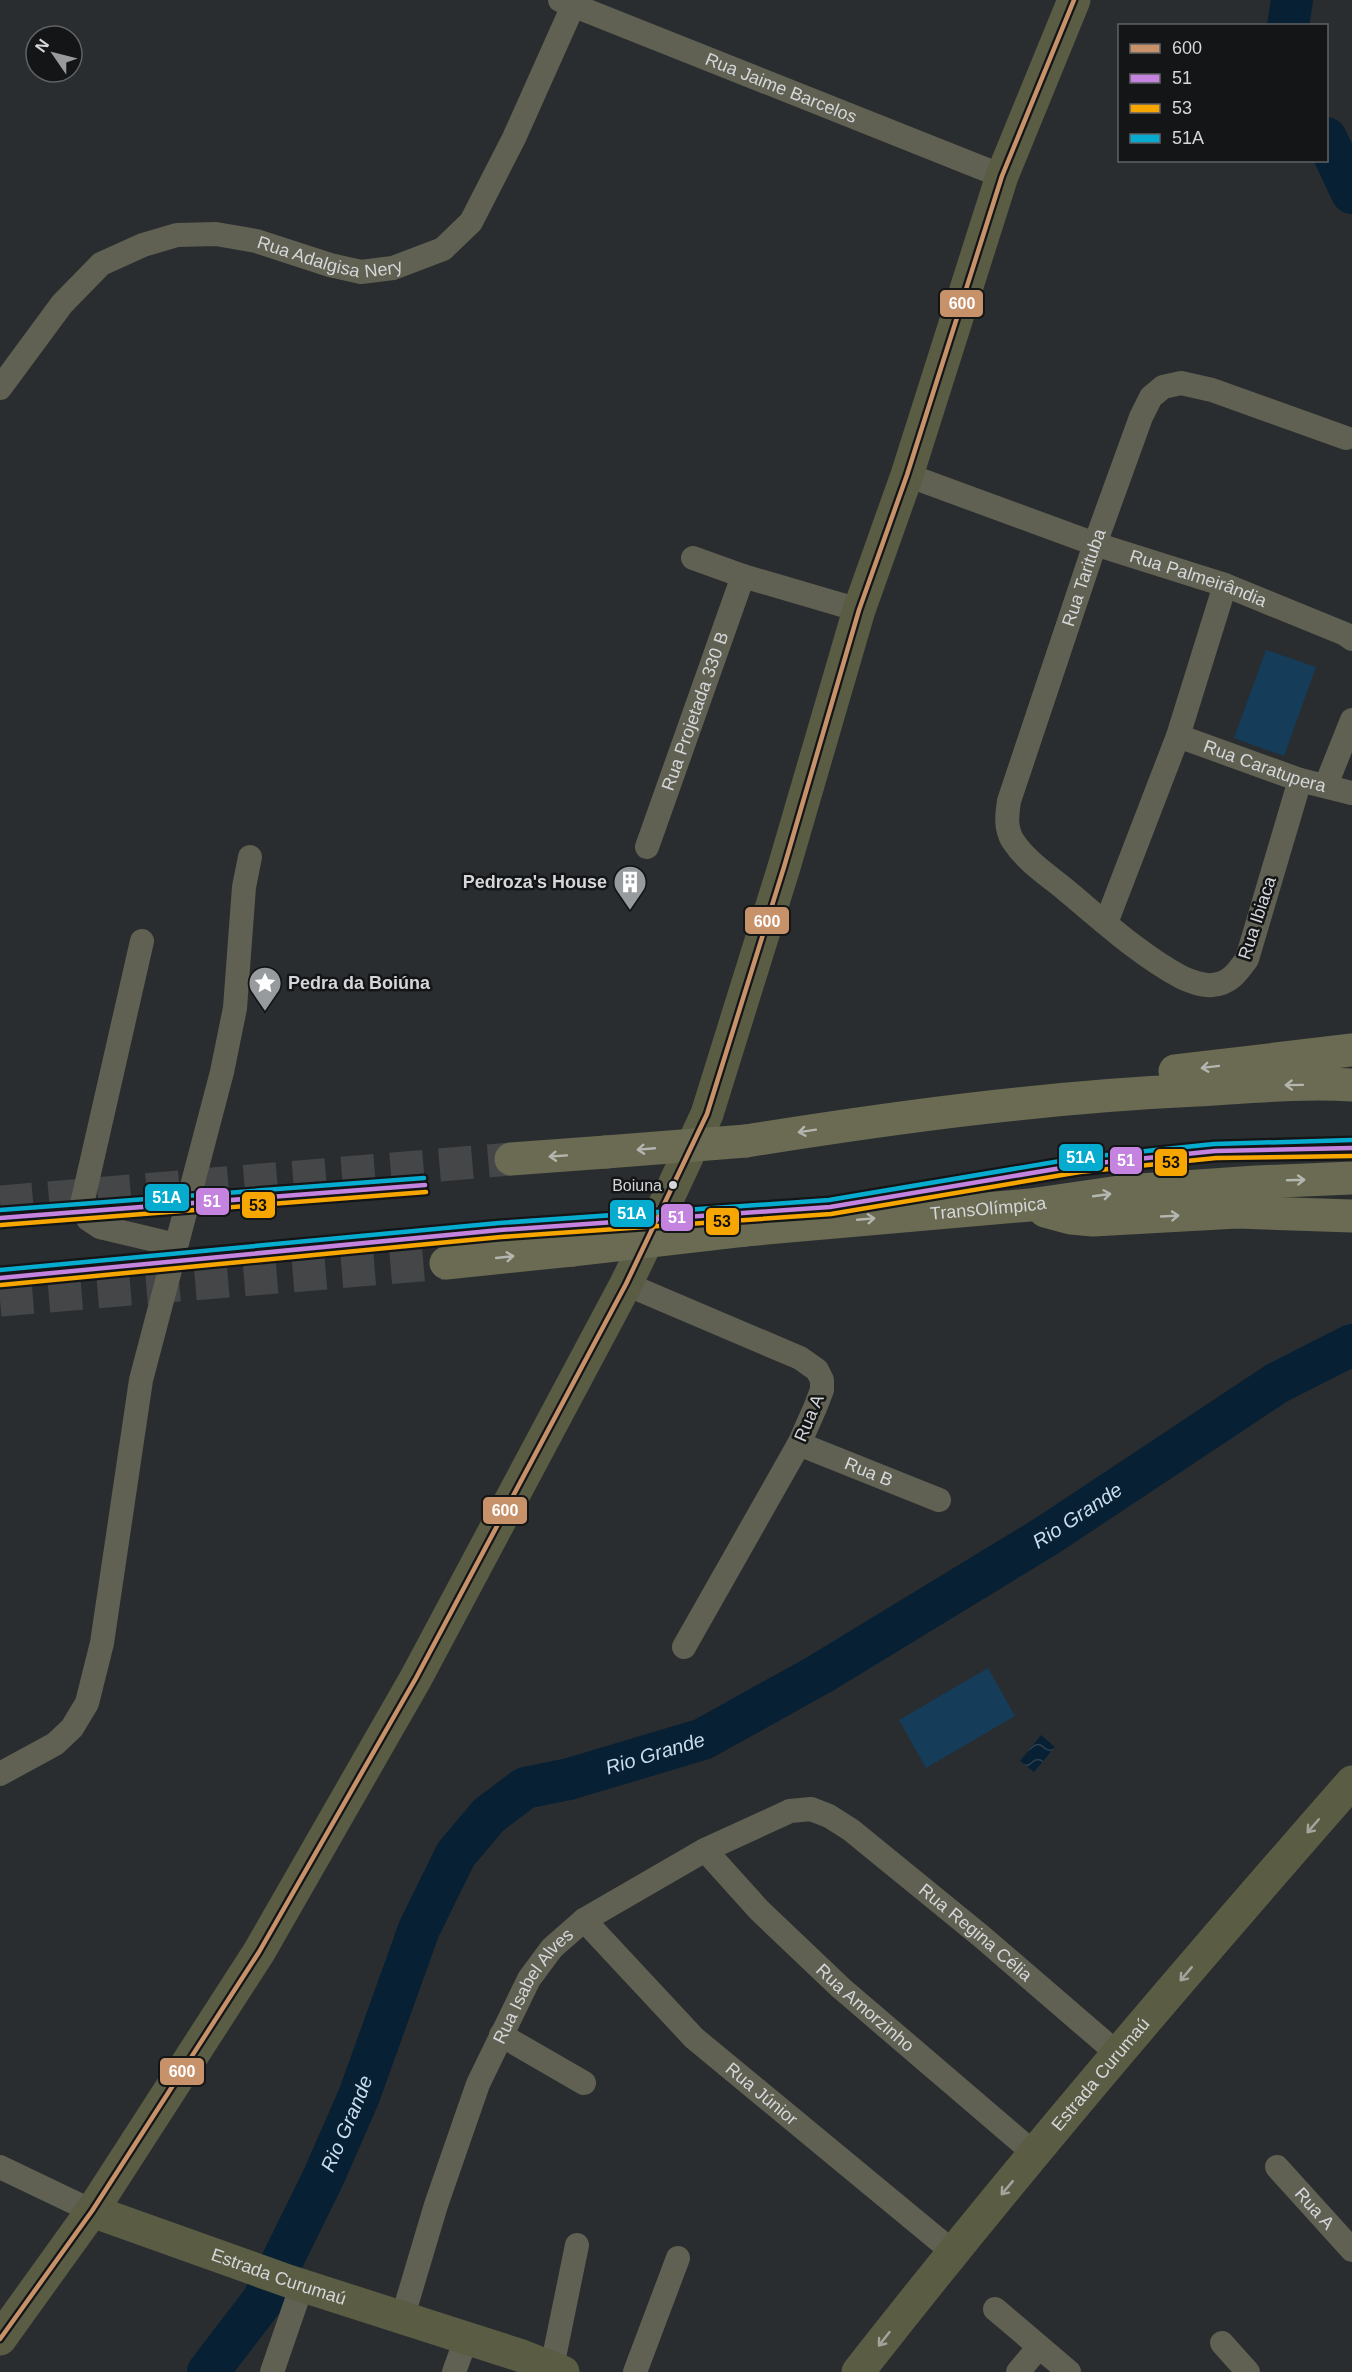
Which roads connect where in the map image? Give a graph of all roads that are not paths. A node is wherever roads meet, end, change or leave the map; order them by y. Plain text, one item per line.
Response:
1 (1074, 0) edge
2 (566, 3) edge
3 (1002, 176) junction
4 (0, 388) edge
5 (1346, 438) dead end
6 (907, 475) junction
7 (1095, 544) junction
8 (693, 558) dead end
9 (742, 576) junction
10 (1225, 585) junction
11 (859, 610) junction
12 (1352, 639) edge
13 (1352, 720) edge
14 (1178, 736) junction
15 (1300, 780) junction
16 (1326, 785) junction
17 (1352, 793) edge
18 (647, 847) dead end
19 (250, 857) dead end
20 (1106, 924) junction
21 (142, 941) dead end
22 (1160, 964) joint
23 (1352, 1050) edge
24 (1352, 1085) edge
25 (845, 1125) junction
26 (511, 1159) tunnel mouth
27 (1352, 1178) edge
28 (1030, 1205) junction
29 (1352, 1216) edge
30 (176, 1245) junction
31 (446, 1263) tunnel mouth
32 (626, 1284) junction
33 (799, 1444) junction
34 (939, 1500) dead end
35 (684, 1647) dead end
36 (0, 1774) edge
37 (1352, 1782) edge
38 (829, 1816) joint
39 (705, 1850) junction
40 (584, 1920) junction
41 (501, 2035) junction
42 (1118, 2054) junction
43 (584, 2083) dead end
44 (1035, 2154) junction
45 (0, 2167) edge
46 (1277, 2167) dead end
47 (92, 2211) junction
48 (577, 2245) dead end
49 (1352, 2250) edge
50 (953, 2252) junction
51 (678, 2258) dead end
52 (295, 2283) junction
53 (995, 2309) dead end
54 (402, 2319) junction
55 (0, 2339) edge
56 (466, 2339) junction
57 (1222, 2343) dead end
58 (1040, 2347) junction
59 (538, 2367) edge
60 (272, 2372) edge
61 (454, 2372) edge
62 (635, 2372) edge
63 (858, 2372) edge
64 (1018, 2372) edge
65 (1069, 2372) edge
66 (1248, 2372) edge

1 - 3 street
2 - 3 street, Rua Jaime Barcelos
2 - 4 street, Rua Adalgisa Nery
3 - 6 street
5 - 7 street, Rua Tarituba
6 - 7 street, Rua Palmeirândia
6 - 11 street
7 - 10 street, Rua Palmeirândia
7 - 20 street, Rua Tarituba
8 - 9 street
9 - 11 street
9 - 18 street, Rua Projetada 330 B
10 - 12 street, Rua Palmeirândia
10 - 14 street
11 - 32 street
13 - 16 street
14 - 15 street, Rua Caratupera
14 - 20 street
15 - 16 street, Rua Caratupera
15 - 22 street, Rua Ibiaca
16 - 17 street, Rua Caratupera
19 - 30 street
20 - 22 street, Rua Tarituba
21 - 30 street
23 -> 25 highway
24 -> 25 highway
25 -> 26 highway, bridge
28 -> 27 highway, TransOlímpica
28 -> 29 highway
31 -> 28 highway, TransOlímpica, bridge
30 - 36 street
32 - 33 street, Rua A
32 - 47 street
33 - 34 street, Rua B
33 - 35 street, Rua A
37 -> 42 street, Estrada Curumaú
38 - 39 street, Rua Isabel Alves
38 - 42 street, Rua Regina Célia
39 - 40 street, Rua Isabel Alves
39 - 44 street, Rua Amorzinho
40 - 41 street, Rua Isabel Alves
40 - 50 street, Rua Júnior
41 - 43 street
41 - 54 street, Rua Isabel Alves
42 - 44 street, Estrada Curumaú
44 -> 50 street, Estrada Curumaú
45 - 47 street, Estrada Curumaú
46 - 49 street, Rua A
47 - 52 street, Estrada Curumaú
47 - 55 street
48 - 59 street
50 -> 63 street, Estrada Curumaú
51 - 62 street
52 - 54 street, Estrada Curumaú
52 - 60 street
53 - 58 street
54 - 56 street, Estrada Curumaú
56 - 59 street, Estrada Curumaú
56 - 61 street
57 - 66 street
58 - 64 street
58 - 65 street

